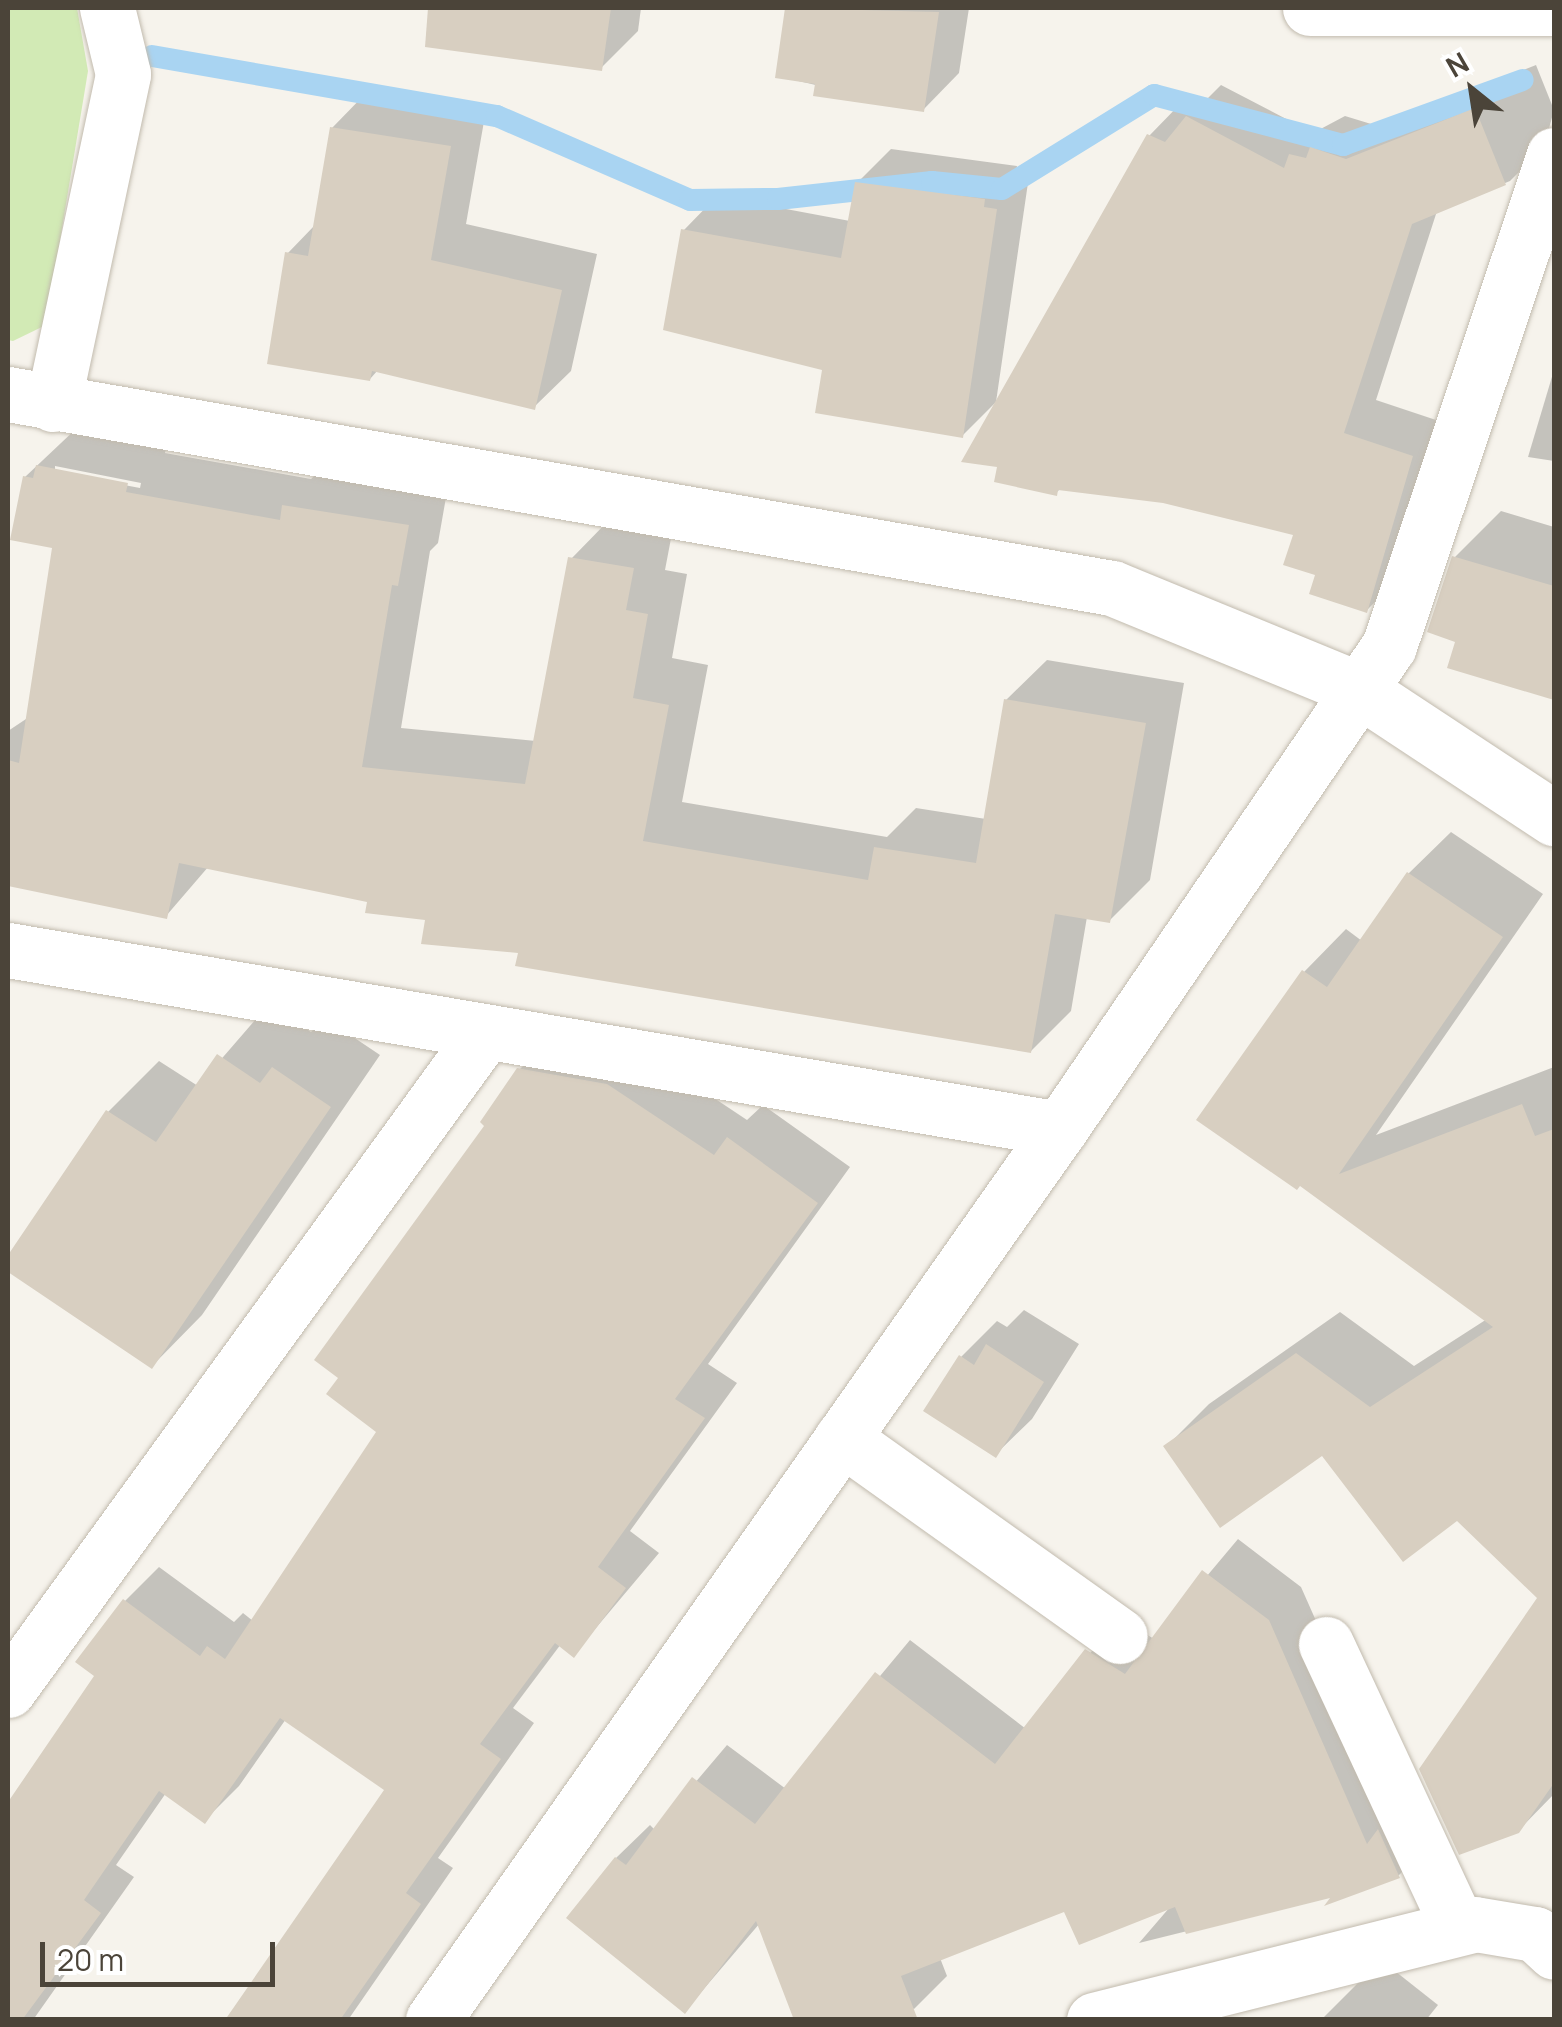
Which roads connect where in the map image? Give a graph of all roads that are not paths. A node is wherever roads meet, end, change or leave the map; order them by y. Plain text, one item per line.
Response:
1 (107, 8) edge
2 (1310, 8) edge
3 (1554, 8) edge
4 (1554, 155) edge
5 (30, 400) edge
6 (1358, 689) junction
7 (1554, 818) edge
8 (8, 950) edge
9 (484, 1034) junction
10 (1060, 1129) junction
11 (842, 1438) junction
12 (1120, 1636) dead end
13 (1326, 1644) dead end
14 (12, 1673) edge
15 (1458, 1928) junction
16 (1554, 1952) edge
17 (433, 2020) edge
18 (1094, 2020) edge

1 - 5 street
2 - 3 street
4 - 6 street
5 - 6 street
6 - 7 street
6 - 10 street
8 - 9 street
9 - 10 street
9 - 14 street
10 - 11 street
11 - 12 street
11 - 17 street
13 - 15 street
15 - 16 street
15 - 18 street

